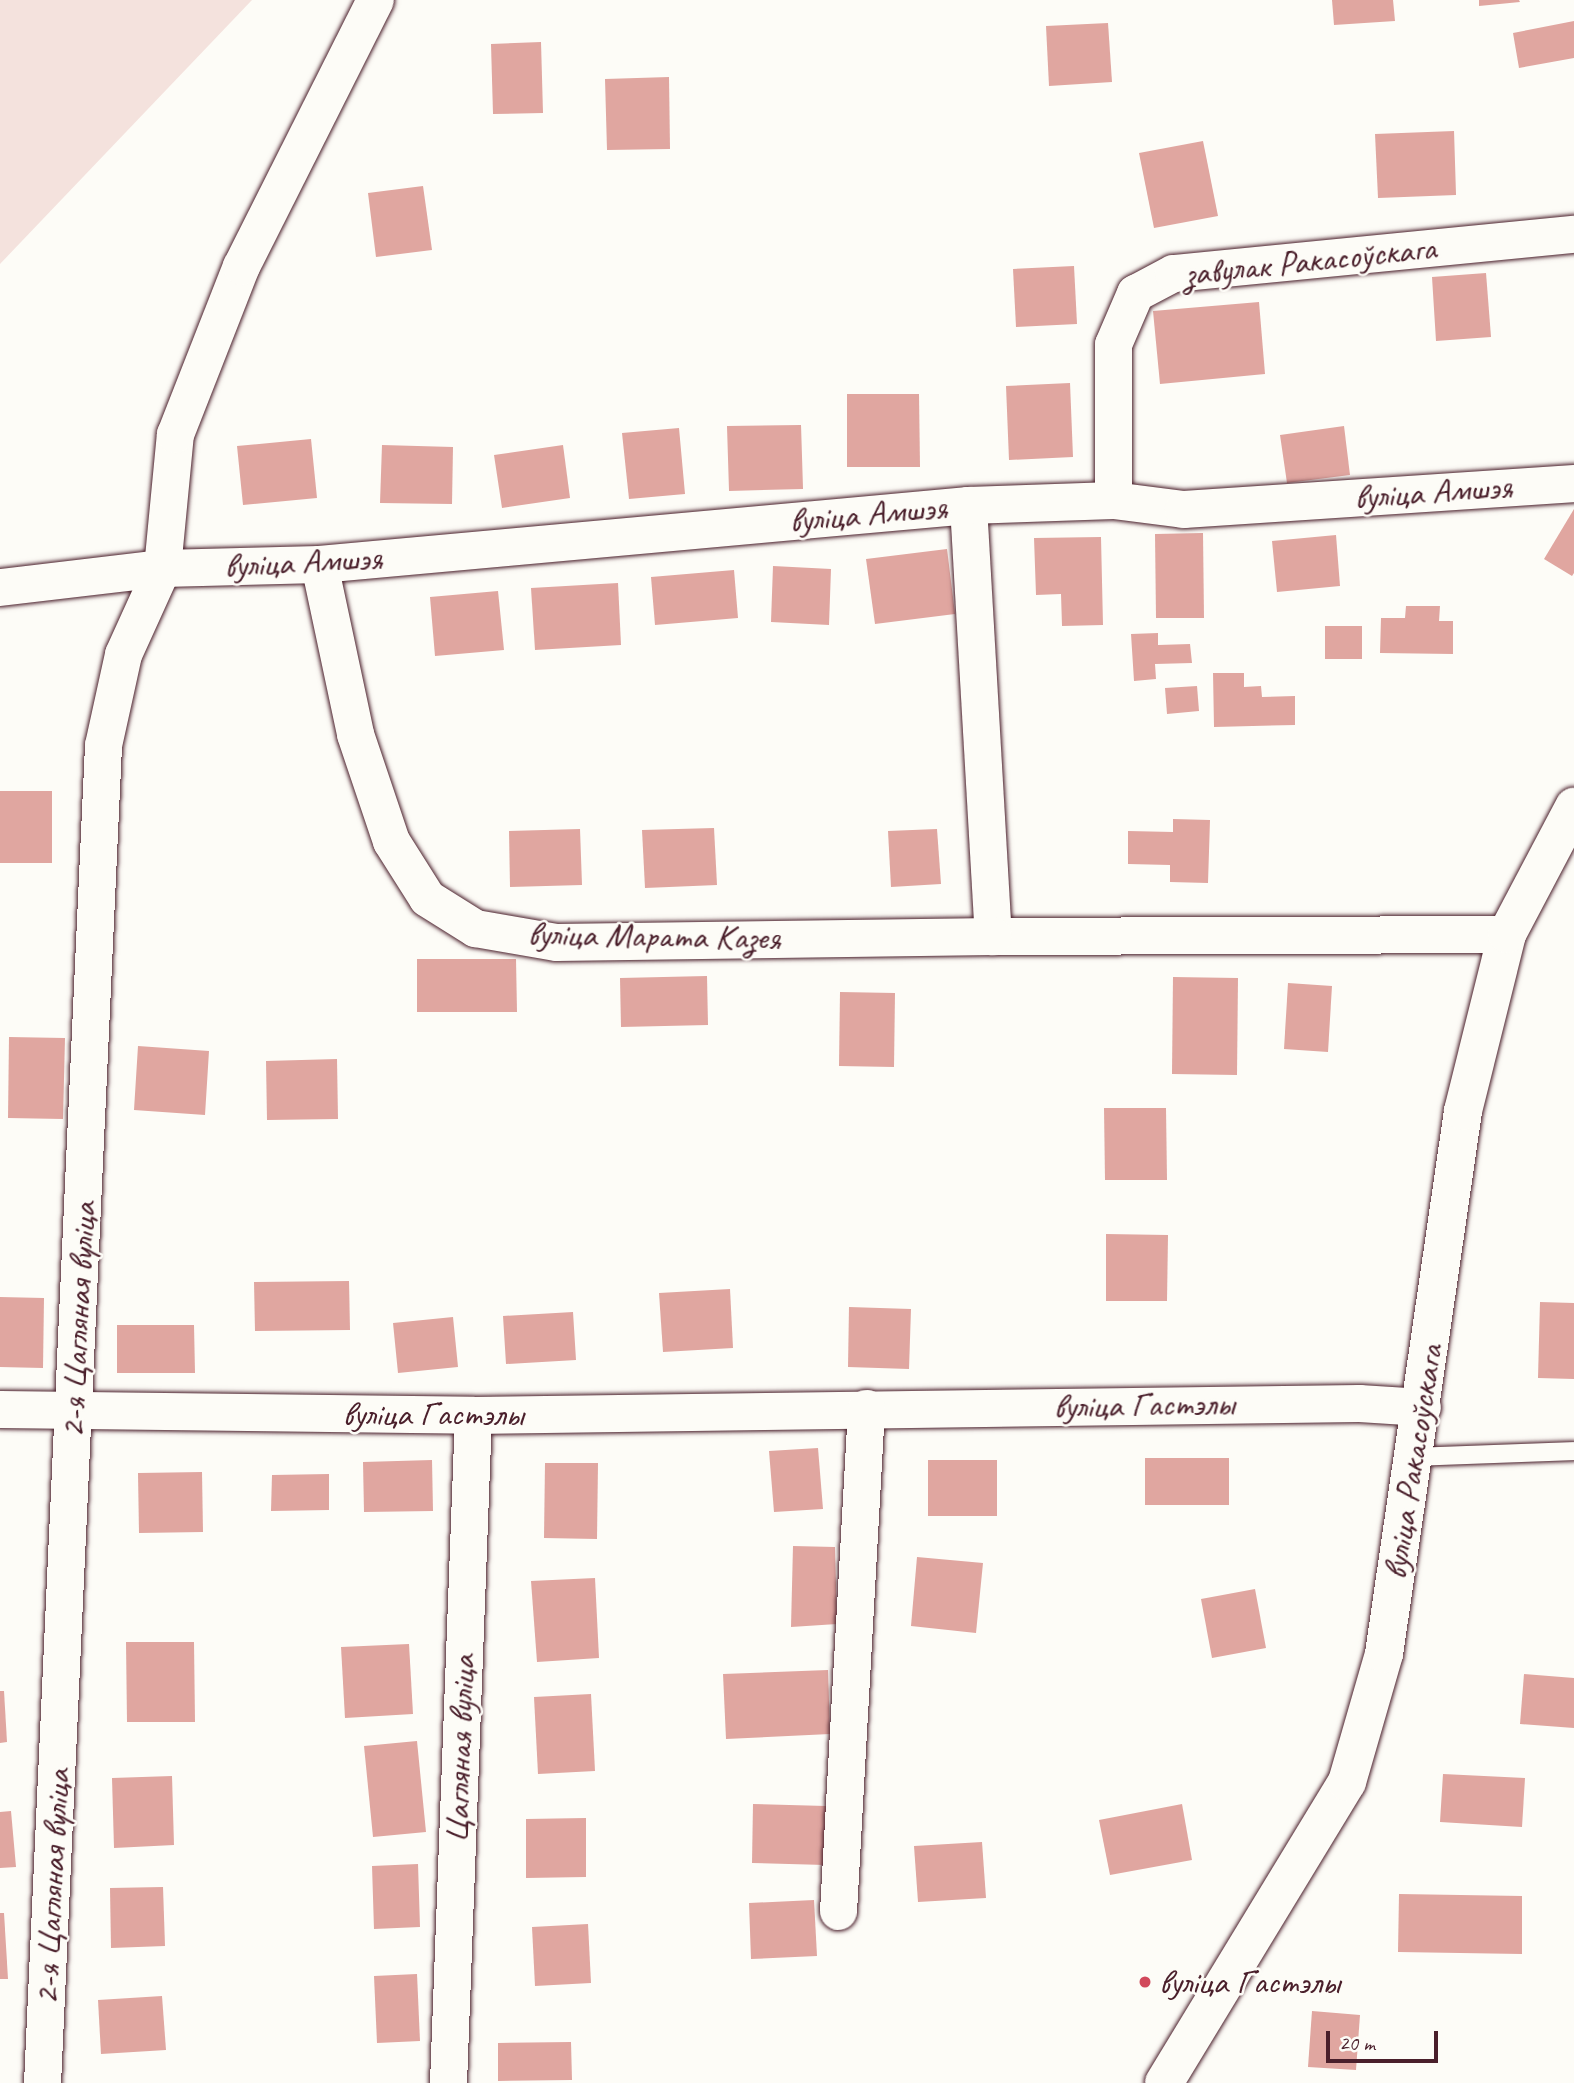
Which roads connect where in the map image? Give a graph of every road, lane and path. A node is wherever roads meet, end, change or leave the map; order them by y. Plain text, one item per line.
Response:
1 (375, 0) edge
2 (1574, 234) edge
3 (1574, 483) edge
4 (1113, 500) junction
5 (968, 505) junction
6 (319, 564) junction
7 (162, 568) junction
8 (0, 587) edge
9 (1574, 807) edge
10 (1507, 934) junction
11 (993, 936) junction
12 (1422, 1407) junction
13 (866, 1408) junction
14 (0, 1409) edge
15 (74, 1411) junction
16 (473, 1415) junction
17 (1574, 1451) edge
18 (1414, 1457) junction
19 (838, 1911) dead end
20 (42, 2083) edge
21 (448, 2083) edge
22 (1164, 2083) edge

1 - 7 street, 2-я Цагляная вуліца
2 - 4 street, завулак Ракасоўскага
3 - 4 street, вуліца Амшэя
4 - 5 street, вуліца Амшэя
5 - 6 street, вуліца Амшэя
5 - 11 street
6 - 7 street, вуліца Амшэя
6 - 11 street, вуліца Марата Казея
7 - 8 street, вуліца Амшэя
7 - 15 street, 2-я Цагляная вуліца
9 - 10 street, вуліца Ракасоўскага
10 - 11 street, вуліца Марата Казея
10 - 12 street, вуліца Ракасоўскага
12 - 13 street, вуліца Гастэлы
12 - 18 street, вуліца Ракасоўскага
13 - 16 street, вуліца Гастэлы
13 - 19 street
14 - 15 street, вуліца Гастэлы
15 - 16 street, вуліца Гастэлы
15 - 20 street, 2-я Цагляная вуліца
16 - 21 street, Цагляная вуліца
17 - 18 lane
18 - 22 street, вуліца Ракасоўскага

